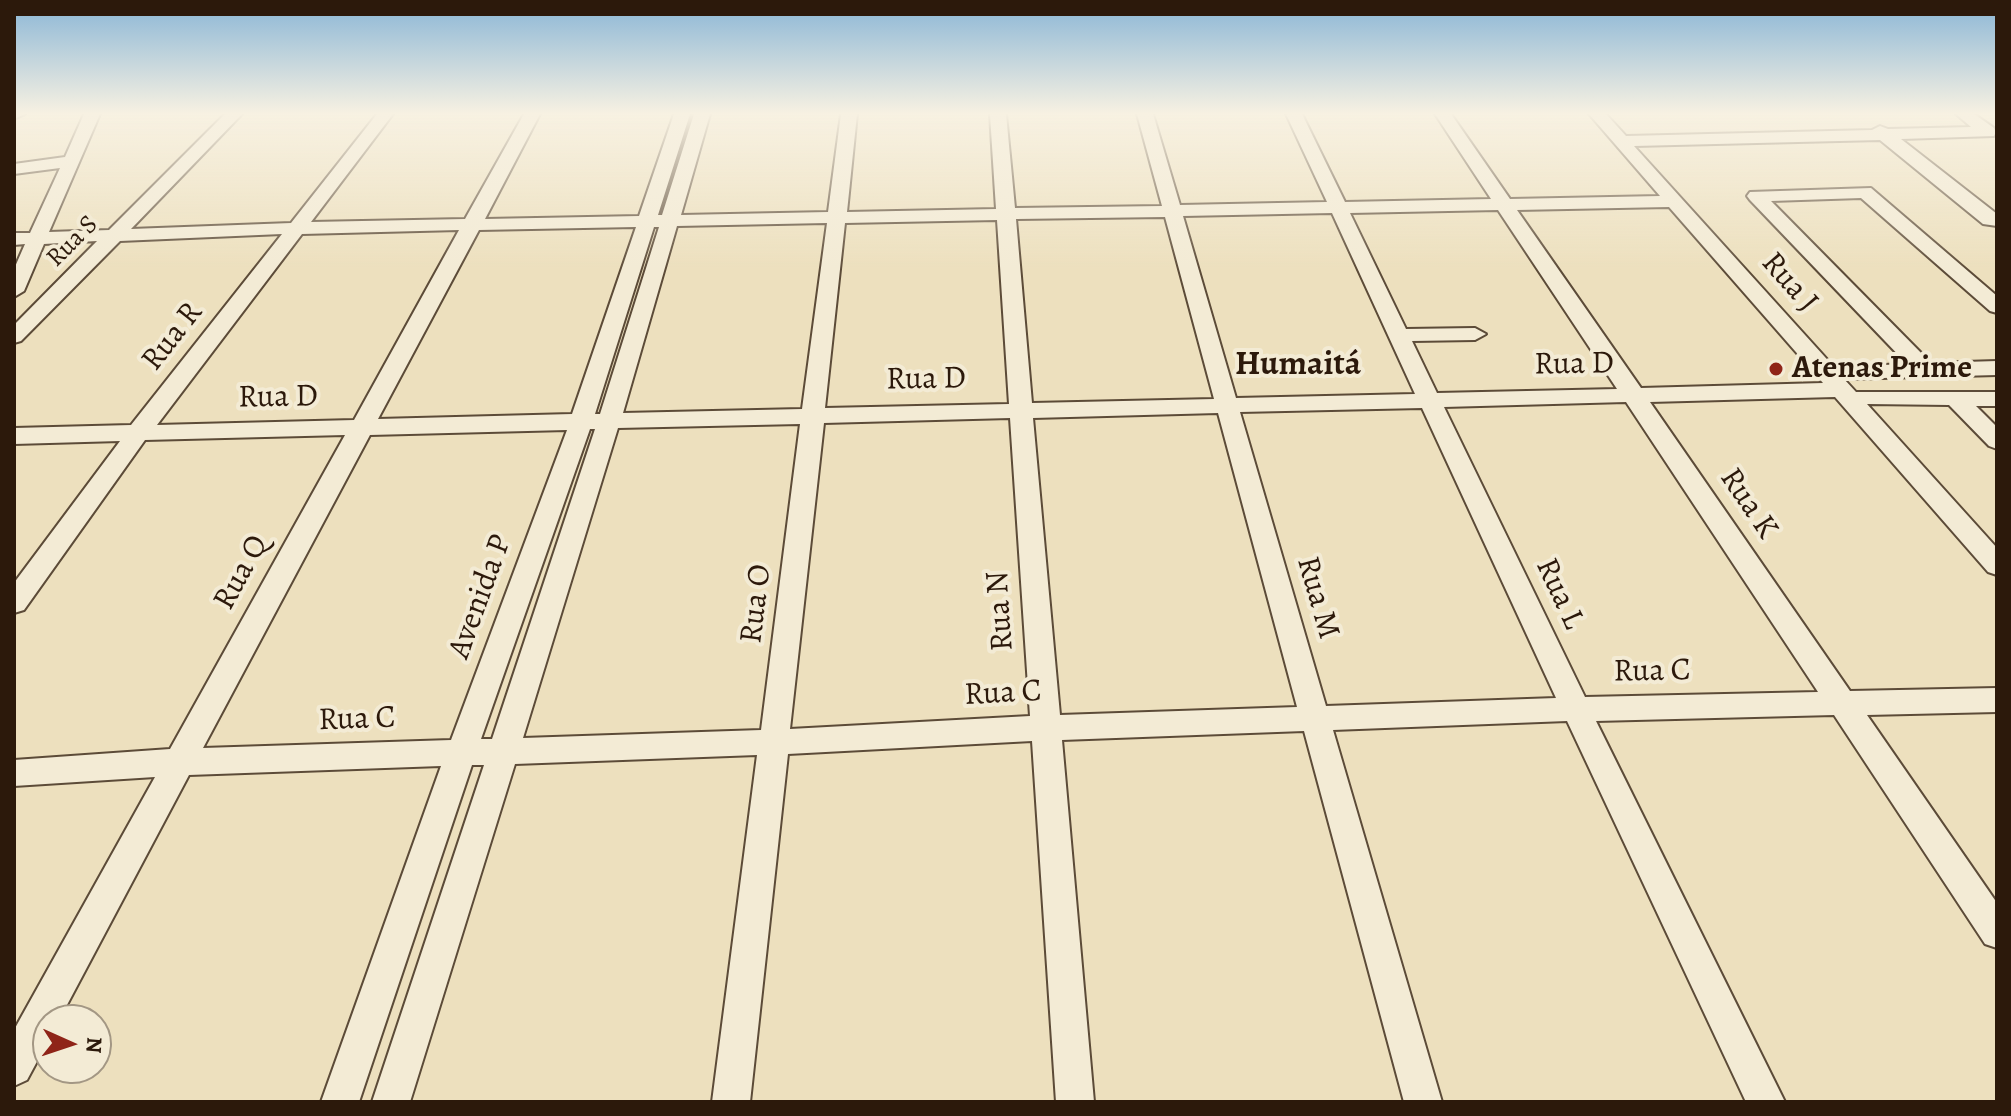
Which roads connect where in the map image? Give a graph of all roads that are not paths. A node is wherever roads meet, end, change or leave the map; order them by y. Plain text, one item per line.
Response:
1 (35, 166) edge
2 (69, 166) edge
3 (184, 166) edge
4 (345, 166) edge
5 (503, 166) edge
6 (671, 166) edge
7 (681, 166) edge
8 (842, 166) edge
9 (1002, 166) edge
10 (1159, 166) edge
11 (1319, 166) edge
12 (1478, 166) edge
13 (1643, 166) edge
14 (1924, 166) edge
15 (14, 169) edge
16 (1674, 201) junction
17 (1503, 204) junction
18 (1339, 206) junction
19 (1171, 209) junction
20 (1005, 213) junction
21 (835, 217) junction
22 (660, 220) junction
23 (1995, 222) edge
24 (471, 225) junction
25 (298, 228) junction
26 (118, 234) junction
27 (36, 236) junction
28 (14, 239) edge
29 (14, 291) edge
30 (1997, 307) edge
31 (1475, 334) dead end
32 (1399, 335) junction
33 (14, 337) edge
34 (1997, 368) edge
35 (1926, 370) junction
36 (1840, 381) junction
37 (1632, 395) junction
38 (1863, 397) junction
39 (1956, 399) junction
40 (1997, 399) edge
41 (1429, 400) junction
42 (1225, 405) junction
43 (1019, 411) junction
44 (813, 415) junction
45 (609, 421) junction
46 (581, 422) junction
47 (361, 427) junction
48 (138, 433) junction
49 (14, 436) edge
50 (1997, 441) edge
51 (1906, 463) junction
52 (1997, 565) edge
53 (14, 603) edge
54 (1997, 700) edge
55 (1842, 703) junction
56 (1576, 709) junction
57 (1317, 720) junction
58 (1044, 728) junction
59 (775, 742) junction
60 (503, 750) junction
61 (461, 753) junction
62 (177, 762) junction
63 (14, 773) edge
64 (1997, 932) edge
65 (14, 1067) edge
66 (340, 1102) edge
67 (391, 1102) edge
68 (731, 1102) edge
69 (1075, 1102) edge
70 (1423, 1102) edge
71 (1766, 1102) edge

1 - 15 street
2 - 27 street
3 - 26 street, Rua S
4 - 25 street, Rua R
5 - 24 street, Rua Q
6 - 22 street, Avenida P
7 - 22 street, Avenida P
8 - 21 street, Rua O
9 - 20 street, Rua N
10 - 19 street, Rua M
11 - 18 street, Rua L
12 - 17 street, Rua K
13 - 16 street, Rua J
14 - 23 street
16 - 17 street
16 - 36 street, Rua J
17 - 18 street
17 - 37 street, Rua K
18 - 19 street
18 - 32 street, Rua L
19 - 20 street
19 - 42 street, Rua M
20 - 21 street
20 - 43 street, Rua N
21 - 22 street
21 - 44 street, Rua O
22 - 24 street
22 - 45 street, Avenida P
22 - 46 street, Avenida P
24 - 25 street
24 - 47 street, Rua Q
25 - 26 street
25 - 48 street, Rua R
26 - 27 street
26 - 33 street, Rua S
27 - 28 street
27 - 29 street
30 - 35 street
31 - 32 street
32 - 41 street, Rua L
34 - 35 street, Rua D
35 - 36 street, Rua D
35 - 39 street
36 - 37 street, Rua D
36 - 38 street
36 - 51 street
37 - 41 street, Rua D
37 - 55 street, Rua K
38 - 39 street
38 - 51 street
39 - 40 street
39 - 50 street
41 - 42 street, Rua D
41 - 56 street, Rua L
42 - 43 street, Rua D
42 - 57 street, Rua M
43 - 44 street, Rua D
43 - 58 street, Rua N
44 - 45 street, Rua D
44 - 59 street, Rua O
45 - 46 street, Rua D
45 - 60 street, Avenida P
46 - 47 street, Rua D
46 - 61 street, Avenida P
47 - 48 street, Rua D
47 - 62 street, Rua Q
48 - 49 street, Rua D
48 - 53 street, Rua R
51 - 52 street
54 - 55 street, Rua C
55 - 56 street, Rua C
55 - 64 street, Rua K
56 - 57 street, Rua C
56 - 71 street, Rua L
57 - 58 street, Rua C
57 - 70 street, Rua M
58 - 59 street, Rua C
58 - 69 street, Rua N
59 - 60 street, Rua C
59 - 68 street, Rua O
60 - 61 street, Rua C
60 - 67 street, Avenida P
61 - 62 street, Rua C
61 - 66 street, Avenida P
62 - 63 street, Rua C
62 - 65 street, Rua Q

